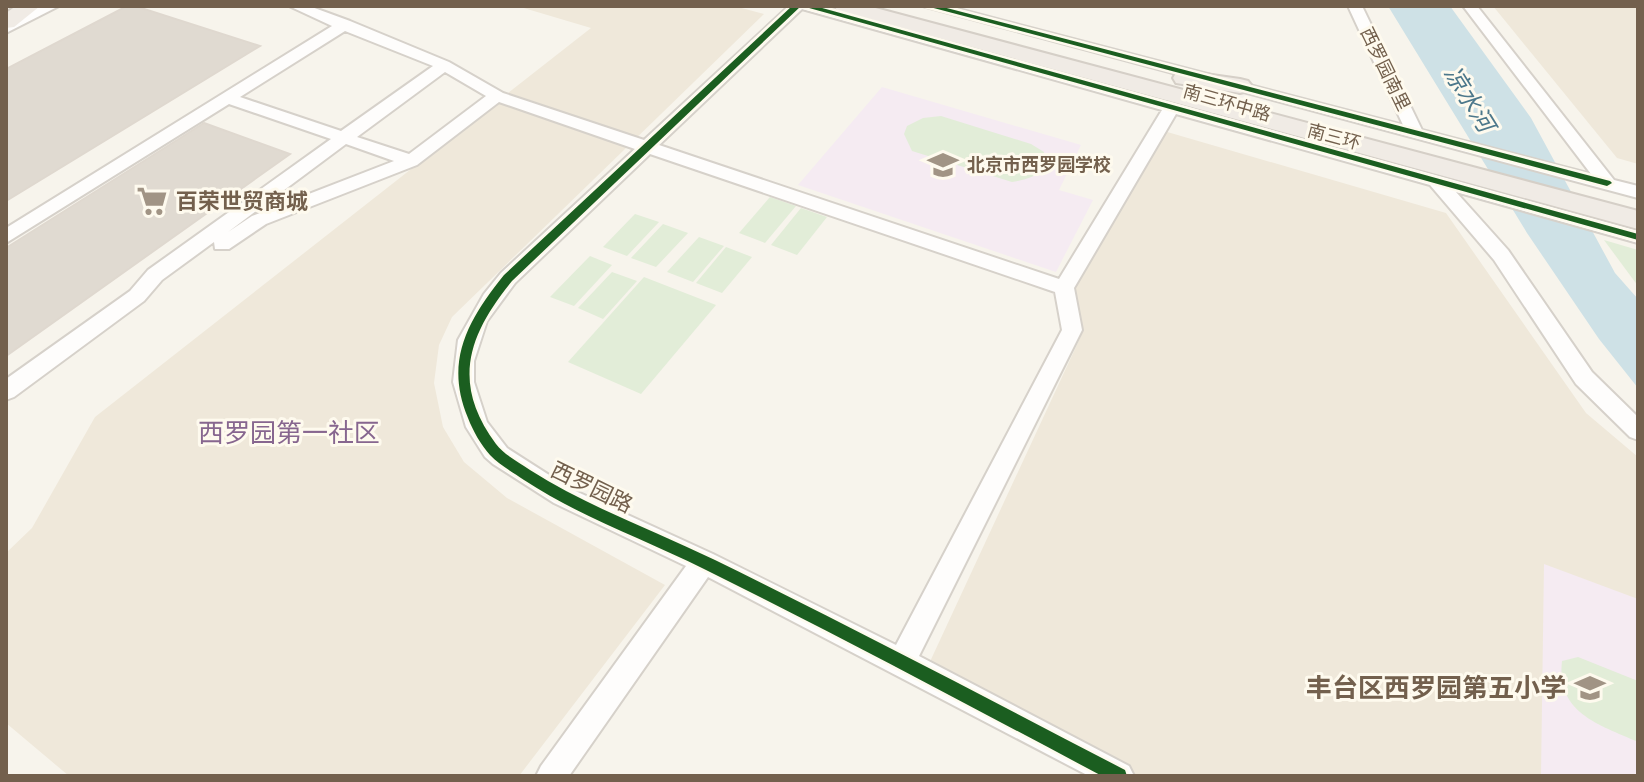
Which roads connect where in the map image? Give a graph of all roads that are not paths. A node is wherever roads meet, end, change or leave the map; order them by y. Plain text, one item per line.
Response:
1 (28, 6) edge
2 (52, 6) edge
3 (296, 6) edge
4 (797, 6) edge
5 (806, 6) edge
6 (844, 6) edge
7 (894, 6) edge
8 (930, 6) edge
9 (1355, 6) edge
10 (1470, 6) edge
11 (6, 19) edge
12 (345, 24) junction
13 (6, 29) edge
14 (444, 65) junction
15 (1137, 71) junction
16 (1240, 86) junction
17 (497, 96) junction
18 (227, 98) junction
19 (1172, 107) junction
20 (1284, 123) junction
21 (1415, 133) junction
22 (345, 139) junction
23 (647, 147) junction
24 (411, 161) junction
25 (1446, 161) junction
26 (1626, 210) edge
27 (6, 237) edge
28 (1064, 288) junction
29 (137, 296) junction
30 (6, 391) edge
31 (1638, 431) edge
32 (704, 562) junction
33 (902, 661) junction
34 (553, 775) edge
35 (1119, 776) edge

1 - 11 highway
2 - 13 street
3 - 12 street
4 - 23 street, 西罗园路
5 - 19 street, 南三环中路
6 - 20 highway, 南三环
7 - 15 highway, 南三环
8 - 16 street, 南三环中路
9 - 21 street, 西罗园南里
10 - 26 street
12 - 14 street
12 - 18 street
14 - 17 street
14 - 22 street
15 - 16 highway
15 - 25 highway, 南三环
16 - 21 street, 南三环中路
17 - 23 street
17 - 24 street
18 - 22 street
18 - 27 street
19 - 20 highway
19 - 25 street, 南三环中路
19 - 28 street
20 - 25 highway, 南三环
21 - 25 street, 南三环中路
22 - 24 street
22 - 29 street
23 - 28 street
23 - 32 street, 西罗园路
24 - 29 street
25 - 26 highway, 南三环
25 - 31 street
28 - 33 street
29 - 30 street
32 - 33 street, 西罗园路
32 - 34 street
33 - 35 street, 西罗园路

